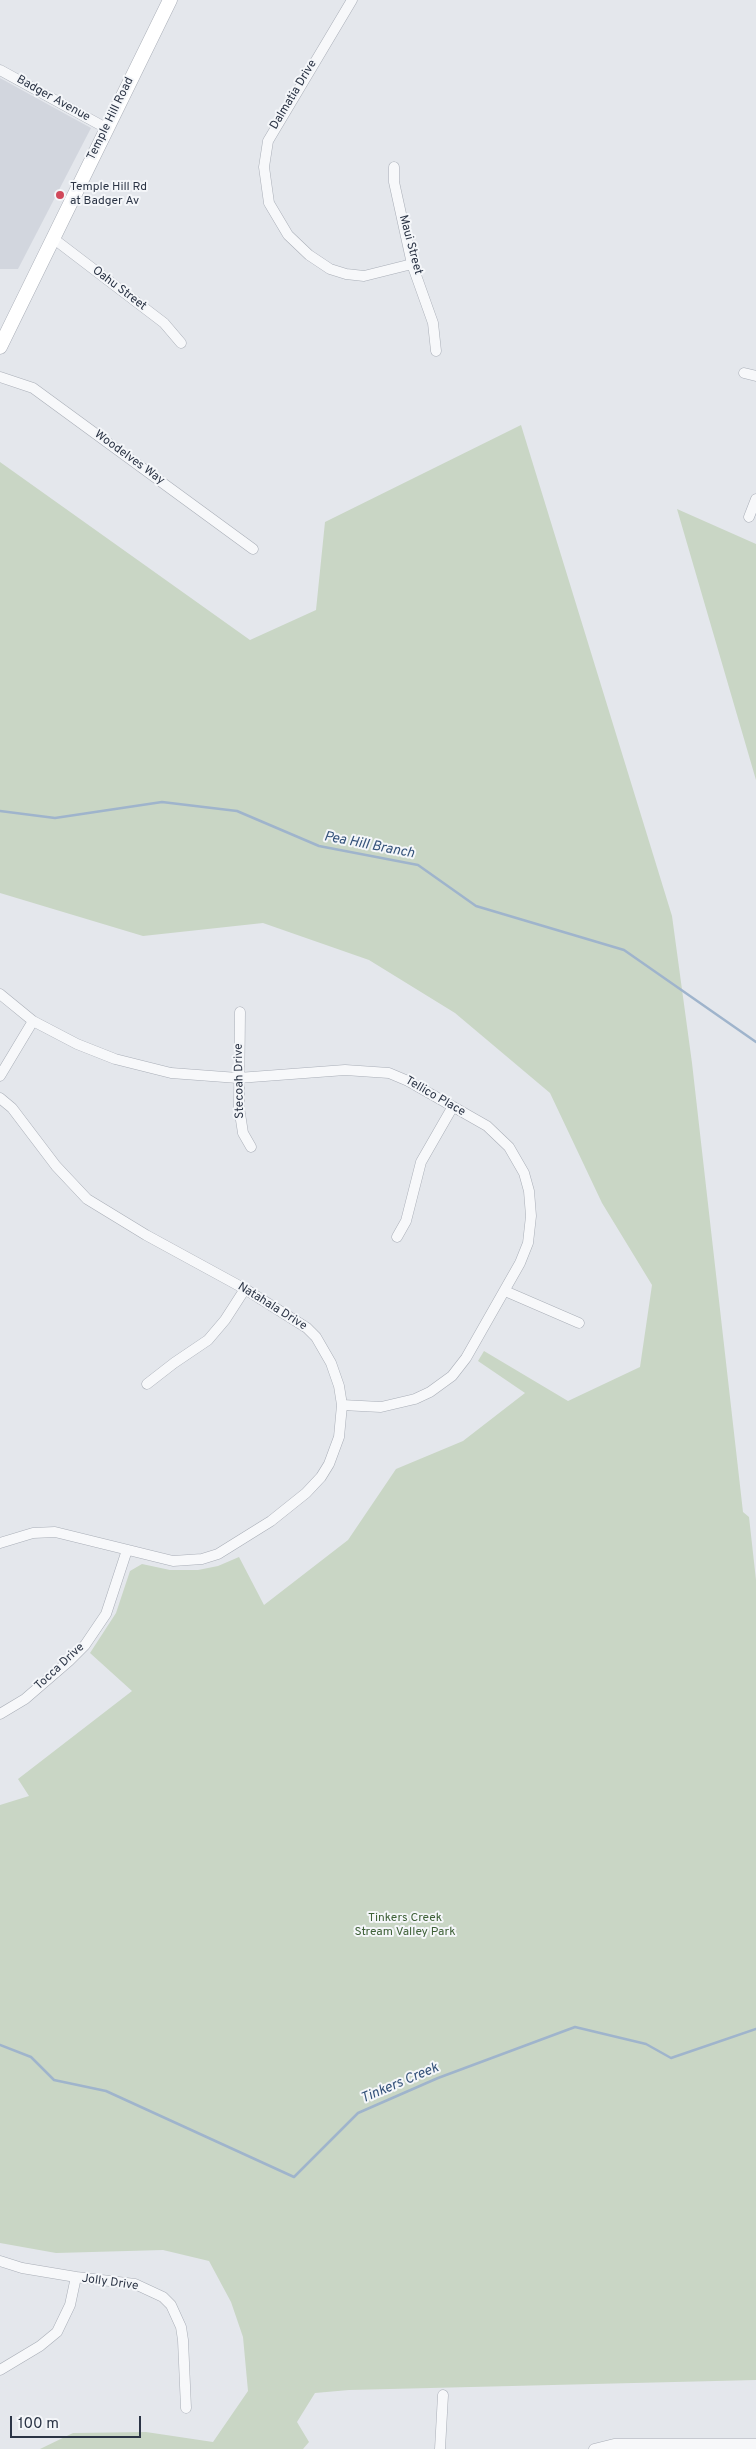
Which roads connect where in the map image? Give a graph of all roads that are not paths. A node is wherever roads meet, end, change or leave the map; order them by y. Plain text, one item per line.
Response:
1 (170, 0) edge
2 (352, 0) edge
3 (0, 70) edge
4 (106, 128) junction
5 (394, 167) dead end
6 (54, 239) junction
7 (412, 264) junction
8 (181, 344) dead end
9 (0, 347) edge
10 (436, 351) dead end
11 (744, 373) dead end
12 (756, 376) edge
13 (0, 377) edge
14 (756, 499) edge
15 (749, 517) dead end
16 (253, 549) dead end
17 (0, 994) edge
18 (240, 1012) dead end
19 (33, 1021) junction
20 (0, 1076) edge
21 (238, 1078) junction
22 (0, 1098) edge
23 (452, 1108) junction
24 (251, 1147) dead end
25 (397, 1237) dead end
26 (245, 1289) junction
27 (505, 1291) junction
28 (579, 1323) dead end
29 (147, 1384) dead end
30 (342, 1405) junction
31 (0, 1543) edge
32 (126, 1550) junction
33 (0, 1714) edge
34 (0, 2261) edge
35 (76, 2278) junction
36 (0, 2370) edge
37 (442, 2395) dead end
38 (186, 2408) dead end
39 (756, 2444) edge
40 (673, 2447) edge
41 (440, 2449) edge
42 (594, 2449) edge

1 - 4 main road, Temple Hill Road
2 - 7 street, Dalmatia Drive
3 - 4 street, Badger Avenue
4 - 6 main road, Temple Hill Road
5 - 7 street, Maui Street
6 - 8 street, Oahu Street
6 - 9 main road, Temple Hill Road
7 - 10 street, Maui Street
11 - 12 street
13 - 16 street, Woodelves Way
14 - 15 street
17 - 19 street, Tellico Place
18 - 21 street, Stecoah Drive
19 - 20 street
19 - 21 street, Tellico Place
21 - 23 street, Tellico Place
21 - 24 street, Stecoah Drive
22 - 26 street, Natahala Drive
23 - 25 street
23 - 27 street, Tellico Place
26 - 29 street
26 - 30 street, Natahala Drive
27 - 28 street
27 - 30 street, Tellico Place
30 - 32 street, Natahala Drive
31 - 32 street, Natahala Drive
32 - 33 street, Tocca Drive
34 - 35 street, Jolly Drive
35 - 36 street
35 - 38 street, Jolly Drive
37 - 41 street
39 - 40 street
40 - 42 street

